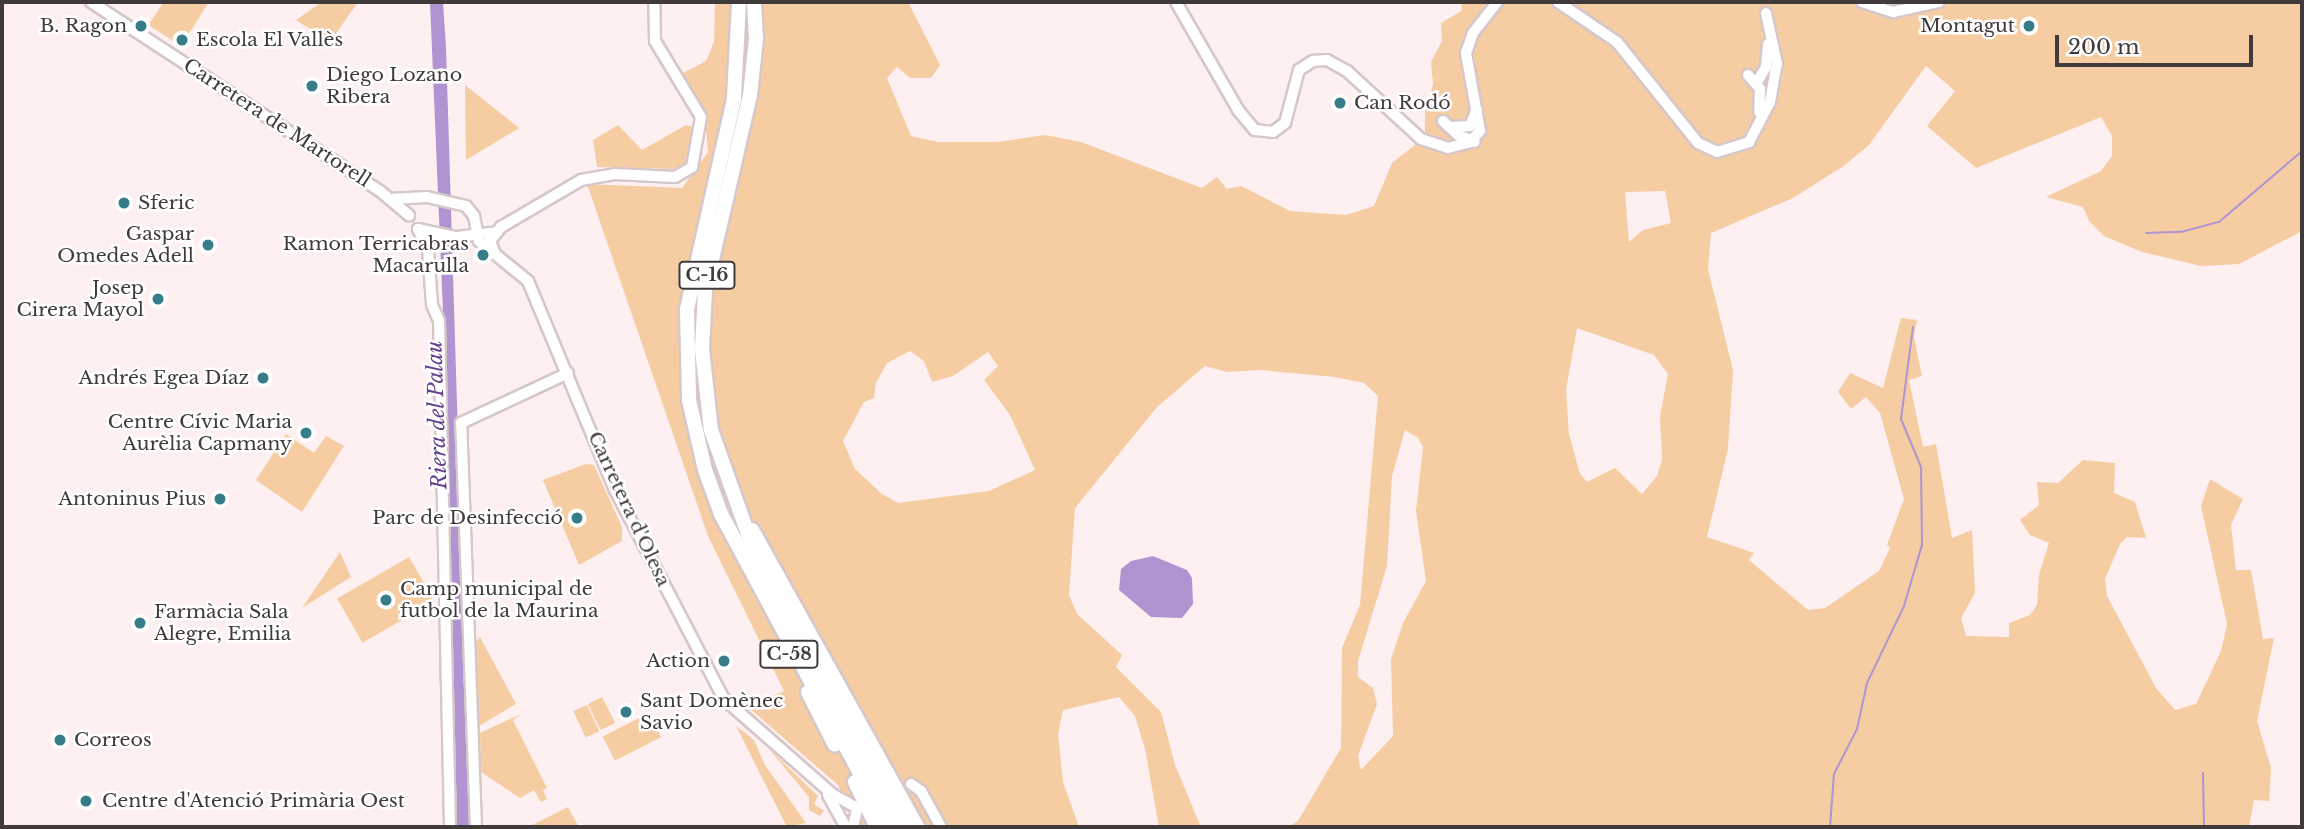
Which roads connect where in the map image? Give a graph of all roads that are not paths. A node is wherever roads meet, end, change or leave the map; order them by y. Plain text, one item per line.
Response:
1 (91, 2) edge
2 (654, 2) edge
3 (739, 2) edge
4 (754, 2) edge
5 (761, 2) edge
6 (1176, 2) edge
7 (1497, 2) edge
8 (1558, 2) edge
9 (1862, 2) edge
10 (1939, 2) edge
11 (1765, 7) edge
12 (756, 39) junction
13 (1776, 57) junction
14 (1467, 63) junction
15 (1761, 79) junction
16 (1770, 102) junction
17 (1476, 103) junction
18 (1488, 124) junction
19 (1447, 128) junction
20 (1470, 142) junction
21 (1425, 146) junction
22 (1740, 146) junction
23 (1443, 147) junction
24 (391, 199) junction
25 (422, 199) junction
26 (460, 204) joint
27 (409, 215) junction
28 (498, 229) junction
29 (424, 231) junction
30 (467, 232) junction
31 (493, 253) junction
32 (568, 373) junction
33 (738, 512) junction
34 (722, 514) junction
35 (876, 747) junction
36 (818, 781) junction
37 (911, 784) dead end
38 (859, 808) junction
39 (450, 827) edge
40 (476, 827) edge
41 (846, 827) edge
42 (853, 827) edge
43 (871, 827) edge
44 (877, 827) edge
45 (889, 827) edge
46 (902, 827) edge
47 (917, 827) edge
48 (927, 827) edge
49 (941, 827) edge

1 - 24 main road, Carretera de Martorell
2 - 28 main road
3 - 34 highway, C-16
4 - 12 highway, C-16
5 - 12 highway
6 - 21 main road
7 - 14 main road
8 - 22 main road
9 - 10 main road
11 - 13 main road
11 - 15 main road
12 - 33 highway, C-16
13 - 15 main road
13 - 16 main road
14 - 17 main road
14 - 18 main road
15 - 16 main road
15 - 22 main road
16 - 22 main road
17 - 19 main road
17 - 20 main road
18 - 20 main road
18 - 21 main road
19 - 20 main road
19 - 21 main road
19 - 23 main road
20 - 23 main road
21 - 23 main road
24 - 25 main road, Carretera de Martorell
24 - 27 main road, Carretera de Martorell
25 - 26 main road, Carretera de Martorell
25 - 27 main road
26 - 30 main road, Carretera d'Olesa
27 - 29 main road, Carretera de Martorell
28 - 30 main road
28 - 31 main road
29 - 30 main road
29 - 39 main road, Carretera de Martorell
30 - 31 main road, Carretera d'Olesa
31 - 32 main road, Carretera d'Olesa
32 - 36 main road, Carretera d'Olesa
32 - 40 main road
33 - 35 highway, C-58
33 - 46 highway, C-16
34 - 38 highway, C-58
34 - 45 highway, C-16
35 - 47 highway, C-58
35 - 48 highway, C-58
36 - 38 main road, Carretera d'Olesa
36 - 41 main road
37 - 49 main road
38 - 42 main road
38 - 43 highway
38 - 44 highway, C-58

